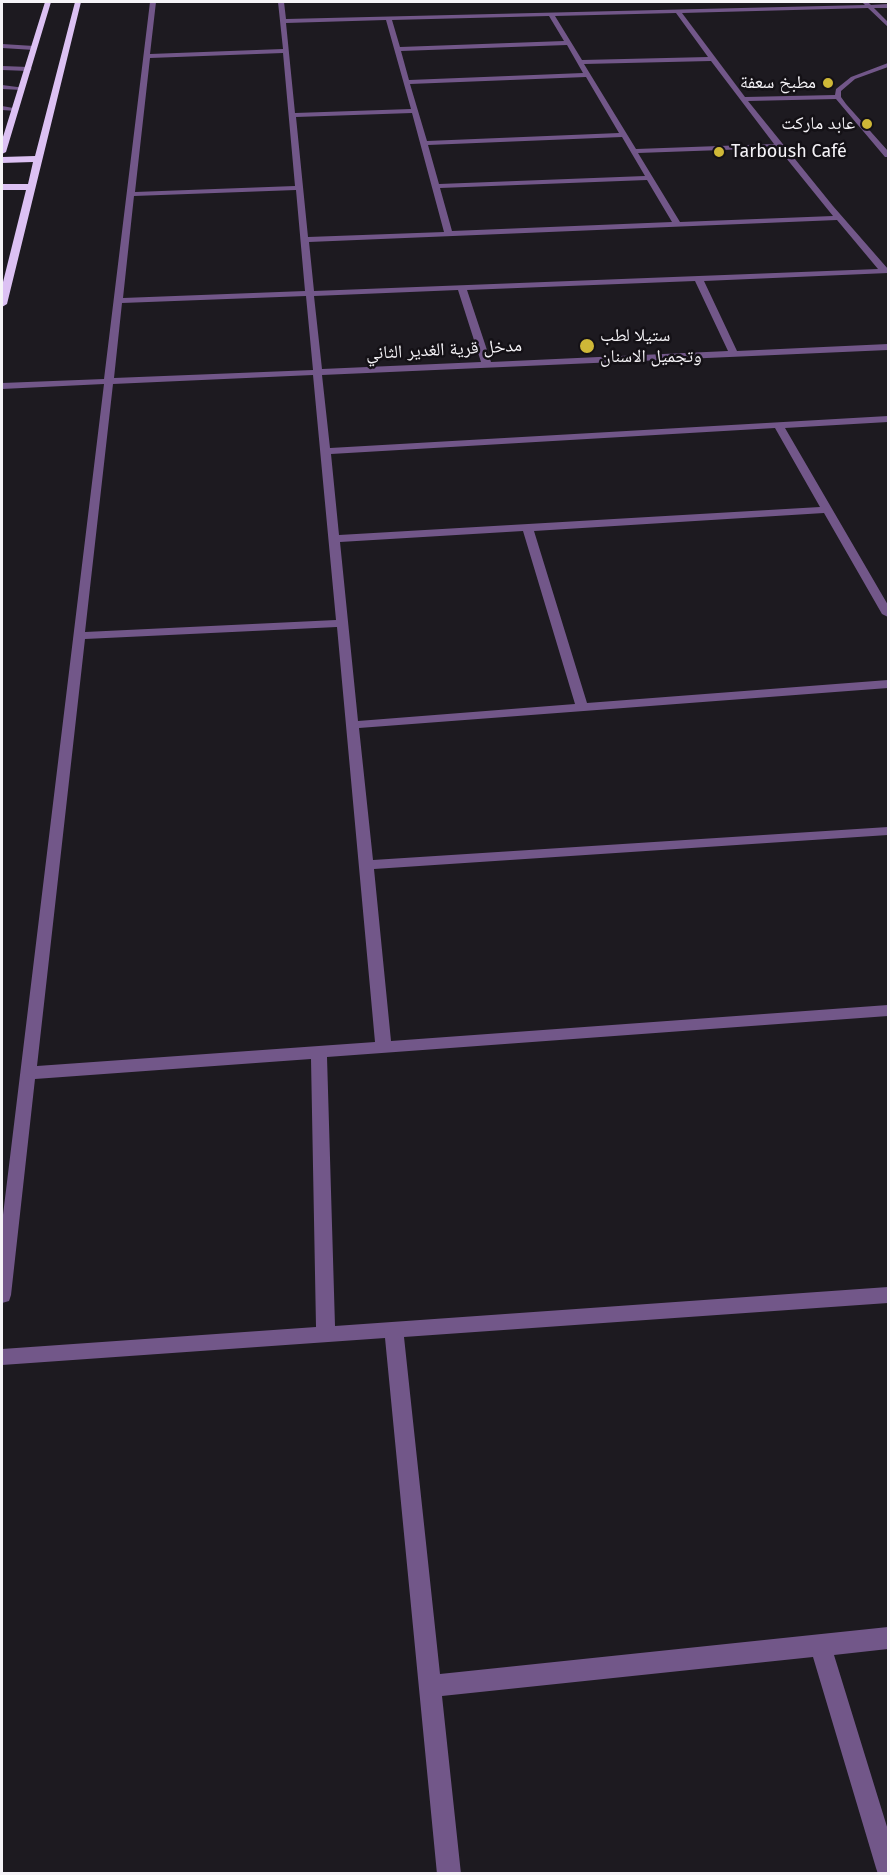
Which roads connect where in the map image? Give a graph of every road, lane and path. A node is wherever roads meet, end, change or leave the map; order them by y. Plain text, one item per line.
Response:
1 (48, 2) edge
2 (78, 2) edge
3 (153, 2) edge
4 (281, 2) edge
5 (728, 2) edge
6 (866, 4) edge
7 (888, 6) edge
8 (734, 9) junction
9 (678, 10) junction
10 (551, 14) junction
11 (388, 19) junction
12 (283, 21) junction
13 (888, 25) edge
14 (568, 43) junction
15 (2, 46) edge
16 (34, 48) junction
17 (398, 49) junction
18 (286, 51) junction
19 (146, 56) junction
20 (711, 59) junction
21 (580, 62) junction
22 (888, 65) edge
23 (2, 68) edge
24 (29, 69) junction
25 (588, 75) junction
26 (406, 82) junction
27 (2, 87) edge
28 (22, 88) junction
29 (838, 97) junction
30 (743, 99) junction
31 (2, 108) edge
32 (16, 109) junction
33 (414, 111) junction
34 (292, 115) junction
35 (5, 134) edge
36 (624, 135) junction
37 (424, 143) junction
38 (778, 146) junction
39 (634, 151) junction
40 (2, 152) edge
41 (888, 155) edge
42 (39, 159) junction
43 (2, 160) edge
44 (650, 178) junction
45 (436, 186) junction
46 (2, 187) edge
47 (33, 188) junction
48 (299, 188) junction
49 (130, 194) junction
50 (839, 218) junction
51 (678, 225) junction
52 (449, 234) junction
53 (304, 240) junction
54 (886, 271) edge
55 (698, 278) junction
56 (462, 288) junction
57 (310, 294) junction
58 (118, 302) junction
59 (2, 304) edge
60 (888, 347) edge
61 (734, 354) junction
62 (487, 365) junction
63 (317, 372) junction
64 (108, 382) junction
65 (2, 386) edge
66 (888, 419) edge
67 (778, 425) junction
68 (325, 451) junction
69 (828, 510) junction
70 (528, 528) junction
71 (334, 539) junction
72 (888, 614) edge
73 (342, 623) junction
74 (79, 636) junction
75 (888, 684) edge
76 (582, 707) junction
77 (352, 725) junction
78 (888, 831) edge
79 (366, 865) junction
80 (888, 1011) edge
81 (384, 1047) junction
82 (319, 1052) junction
83 (28, 1072) junction
84 (2, 1295) edge
85 (888, 1295) edge
86 (394, 1330) junction
87 (326, 1334) junction
88 (2, 1357) edge
89 (888, 1638) edge
90 (820, 1644) junction
91 (431, 1686) junction
92 (888, 1868) edge
93 (448, 1874) edge

1 - 16 highway
2 - 42 highway
3 - 19 street
4 - 12 street
5 - 8 street
6 - 7 street
6 - 8 street
6 - 13 street
8 - 9 street
9 - 10 street
9 - 20 street
10 - 11 street
10 - 14 street
11 - 12 street
11 - 17 street
12 - 18 street
14 - 17 street
14 - 21 street
15 - 16 street
16 - 24 highway
17 - 26 street
18 - 19 street
18 - 34 street
19 - 49 street
20 - 21 street
20 - 30 street
21 - 25 street
22 - 29 street
23 - 24 street
24 - 28 highway
25 - 26 street
25 - 36 street
26 - 33 street
27 - 28 street
28 - 32 highway
29 - 30 street
29 - 41 street
30 - 38 street
31 - 32 street
32 - 35 highway
33 - 34 street
33 - 37 street
34 - 48 street
35 - 40 highway
36 - 37 street
36 - 39 street
37 - 45 street
38 - 39 street
38 - 50 street
39 - 44 street
42 - 43 highway
42 - 47 highway
44 - 45 street
44 - 51 street
45 - 52 street
46 - 47 highway
47 - 59 highway
48 - 49 street
48 - 53 street
49 - 58 street
50 - 51 street
50 - 54 street
51 - 52 street
52 - 53 street
53 - 57 street
54 - 55 street
55 - 56 street
55 - 61 street
56 - 57 street
56 - 62 street
57 - 58 street
57 - 63 street
58 - 64 street
60 - 61 street, مدخل قرية الغدير الثاني
61 - 62 street, مدخل قرية الغدير الثاني
62 - 63 street, مدخل قرية الغدير الثاني
63 - 64 street, مدخل قرية الغدير الثاني
63 - 68 street
64 - 65 street, مدخل قرية الغدير الثاني
64 - 74 street
66 - 67 street
67 - 68 street
67 - 69 street
68 - 71 street
69 - 70 street
69 - 72 street
70 - 71 street
70 - 76 street
71 - 73 street
73 - 74 street
73 - 77 street
74 - 83 street
75 - 76 street
76 - 77 street
77 - 79 street
78 - 79 street
79 - 81 street
80 - 81 street
81 - 82 street
82 - 83 street
82 - 87 street
83 - 84 street
85 - 86 street
86 - 87 street
86 - 91 street
87 - 88 street
89 - 90 street
90 - 91 street
90 - 92 street
91 - 93 street

